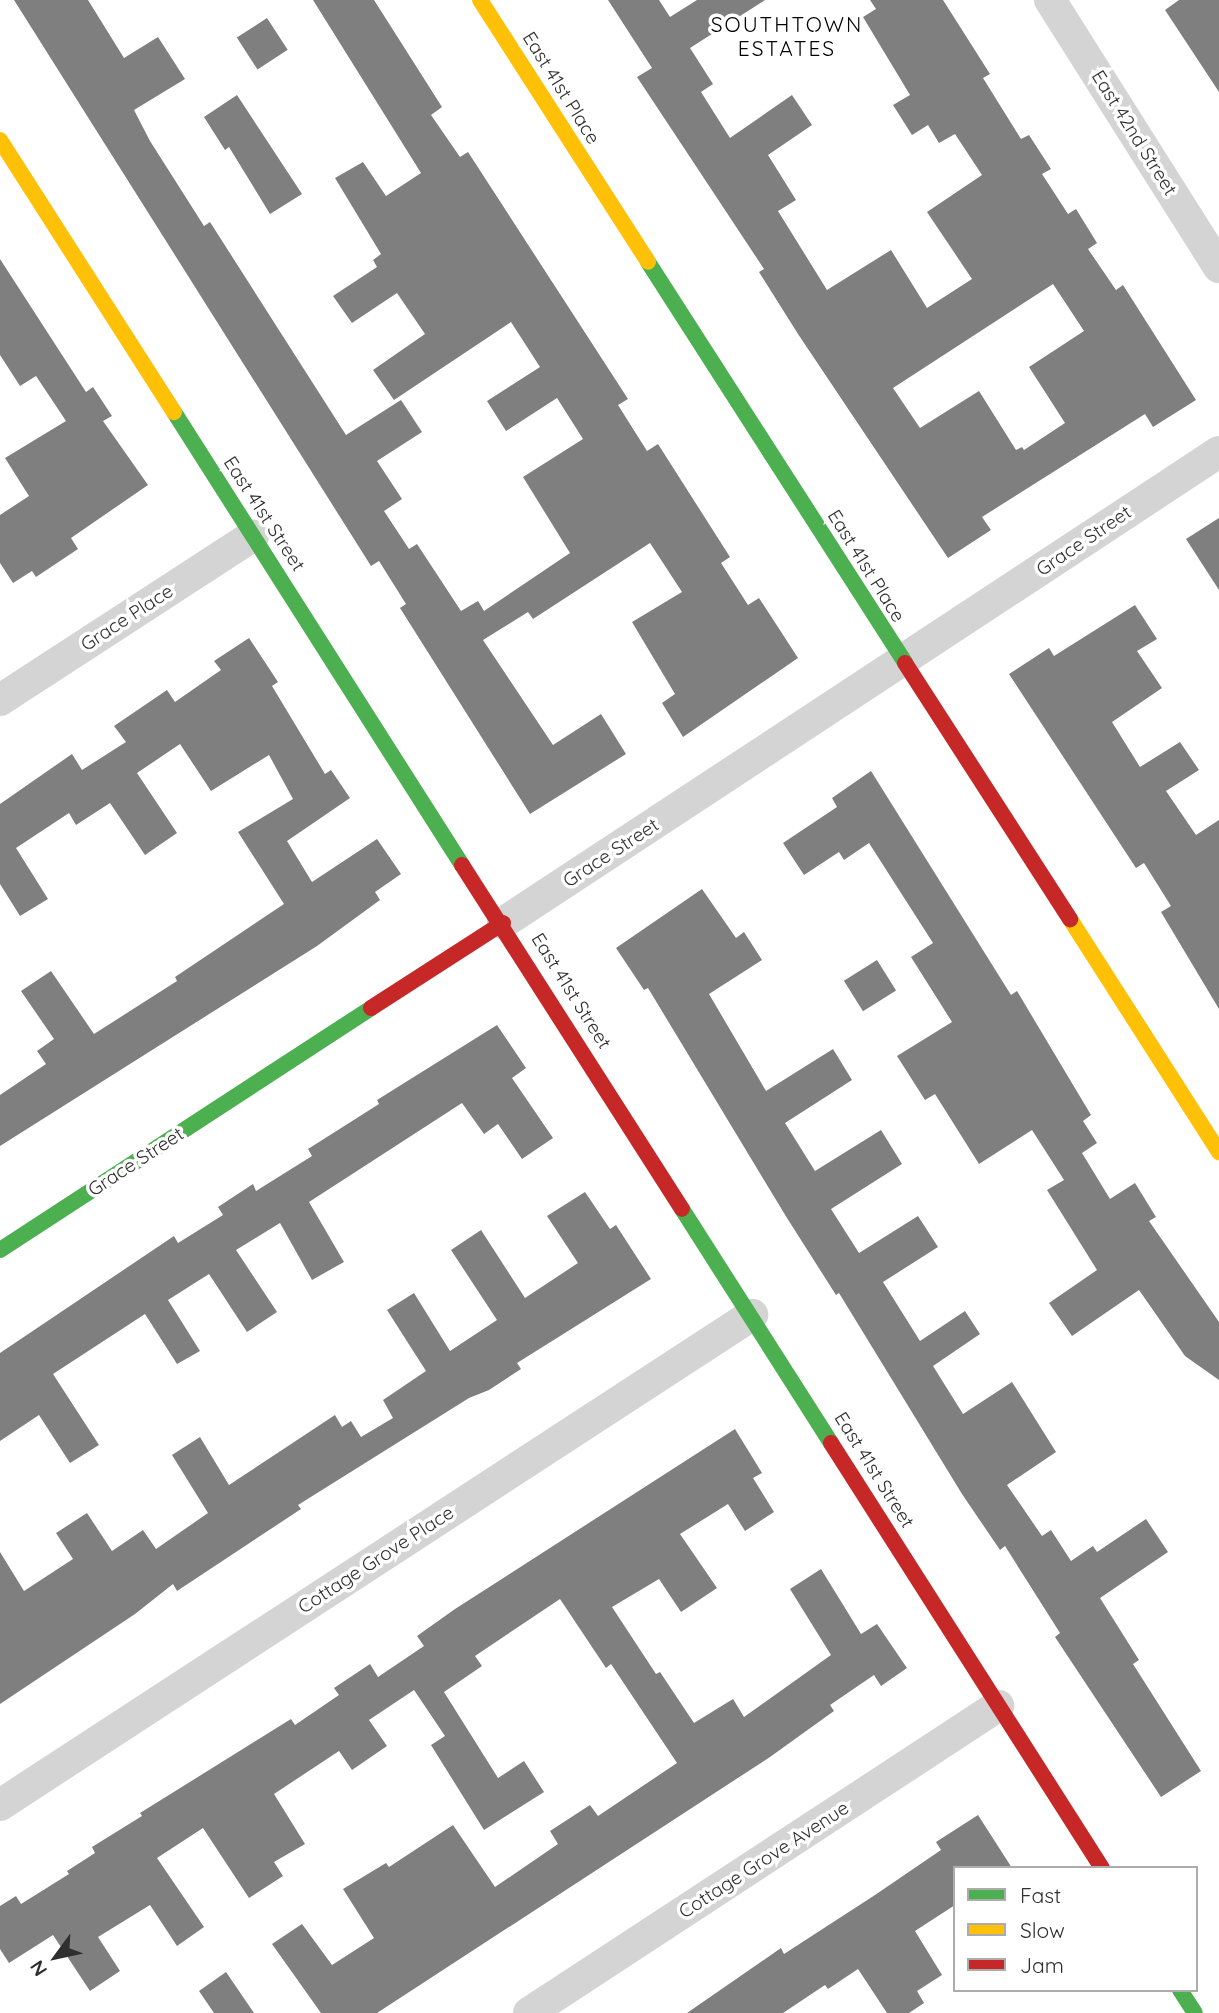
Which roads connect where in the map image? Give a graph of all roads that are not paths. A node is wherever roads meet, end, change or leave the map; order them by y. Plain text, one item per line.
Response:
1 (480, 0) edge
2 (1050, 0) edge
3 (3, 152) edge
4 (1219, 267) edge
5 (1219, 452) edge
6 (253, 536) junction
7 (902, 662) junction
8 (0, 701) edge
9 (503, 923) junction
10 (1219, 1152) edge
11 (0, 1250) edge
12 (752, 1315) junction
13 (998, 1706) junction
14 (0, 1805) edge
15 (1101, 1866) edge
16 (1181, 1992) edge
17 (529, 2013) edge
18 (1195, 2013) edge

1 - 7 street, East 41st Place
2 - 4 street, East 42nd Street
3 - 6 street, East 41st Street
5 - 7 street, Grace Street
6 - 8 street, Grace Place
6 - 9 street, East 41st Street
7 - 9 street, Grace Street
7 - 10 street, East 41st Place
9 - 11 street, Grace Street
9 - 12 street, East 41st Street
12 - 13 street, East 41st Street
12 - 14 street, Cottage Grove Place
13 - 15 street, East 41st Street
13 - 17 street, Cottage Grove Avenue
16 - 18 street

